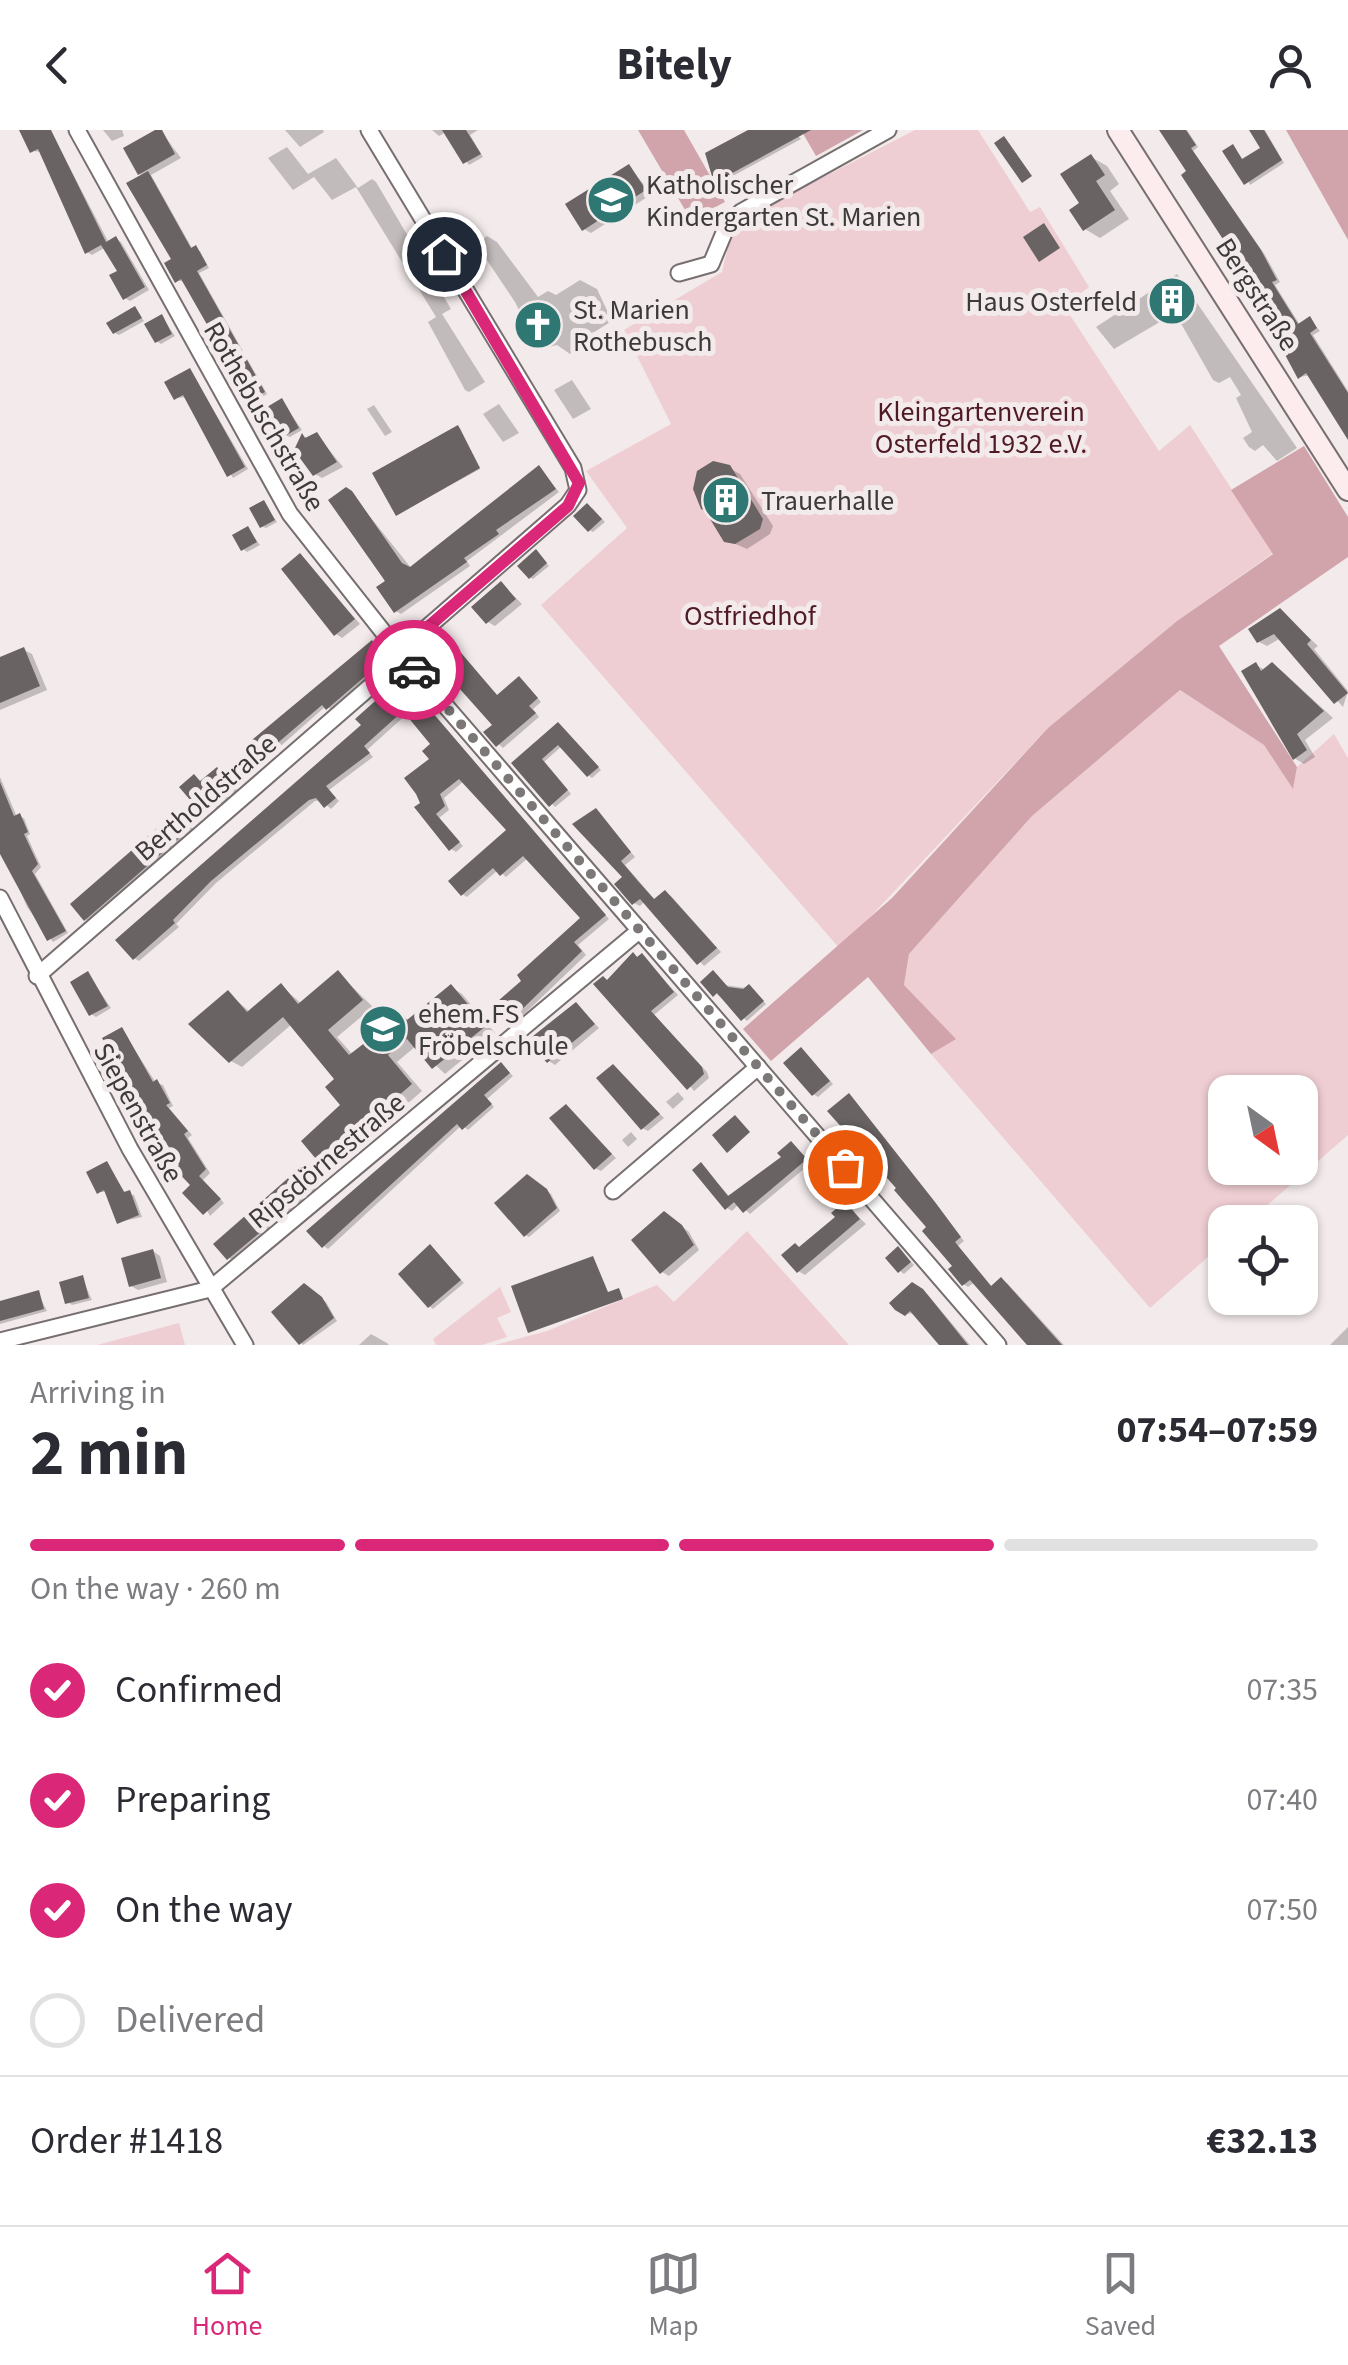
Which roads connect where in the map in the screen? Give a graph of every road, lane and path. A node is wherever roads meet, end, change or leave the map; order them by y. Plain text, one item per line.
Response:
1 (77, 130) edge
2 (368, 130) edge
3 (888, 130) edge
4 (1118, 130) edge
5 (679, 273) dead end
6 (1348, 490) edge
7 (399, 652) junction
8 (0, 898) edge
9 (640, 930) junction
10 (37, 976) junction
11 (758, 1066) junction
12 (613, 1191) dead end
13 (210, 1289) junction
14 (0, 1340) edge
15 (245, 1345) edge
16 (998, 1345) edge

1 - 7 street, Rothebuschstraße
2 - 7 street, Bertholdstraße
3 - 5 street
4 - 6 street, Bergstraße
7 - 9 street, Rothebuschstraße
7 - 10 street, Bertholdstraße
8 - 10 street, Siepenstraße
9 - 11 street, Rothebuschstraße
9 - 13 street, Ripsdörnestraße
10 - 13 street, Siepenstraße
11 - 12 street
11 - 16 street, Rothebuschstraße
13 - 14 street, Ripsdörnestraße
13 - 15 street, Siepenstraße

